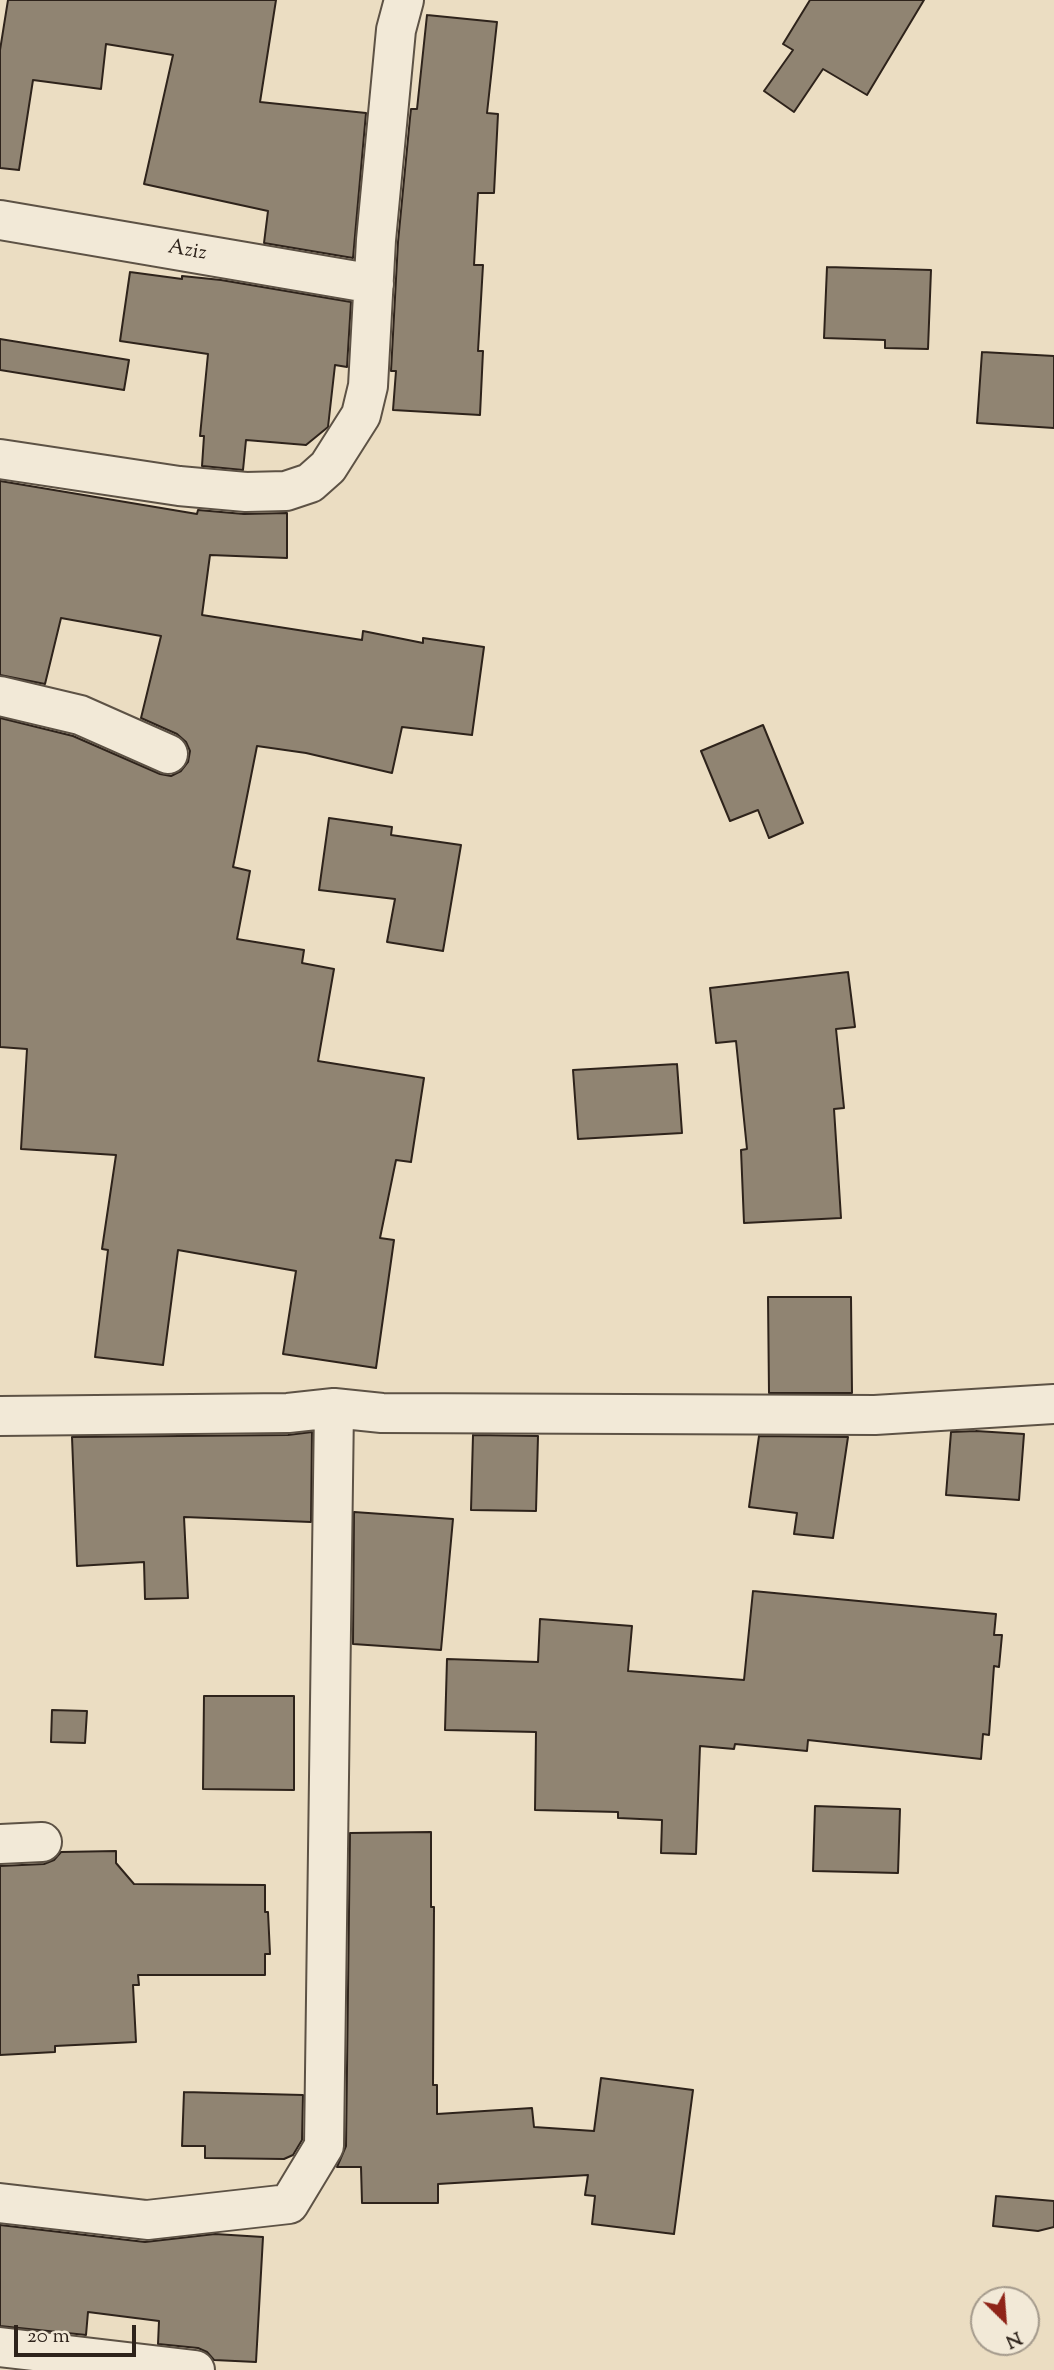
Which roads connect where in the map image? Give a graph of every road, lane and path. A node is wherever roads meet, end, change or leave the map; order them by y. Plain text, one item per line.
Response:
1 (404, 0) edge
2 (0, 220) edge
3 (374, 284) junction
4 (0, 458) edge
5 (0, 696) edge
6 (168, 754) dead end
7 (1054, 1404) edge
8 (334, 1408) junction
9 (0, 1416) edge
10 (42, 1842) dead end
11 (0, 1844) edge
12 (0, 2203) edge
13 (0, 2347) edge
14 (195, 2370) edge

1 - 3 street
2 - 3 street, Aziz
3 - 4 street
5 - 6 street
7 - 8 street
8 - 9 street
8 - 12 street
10 - 11 street
13 - 14 street

